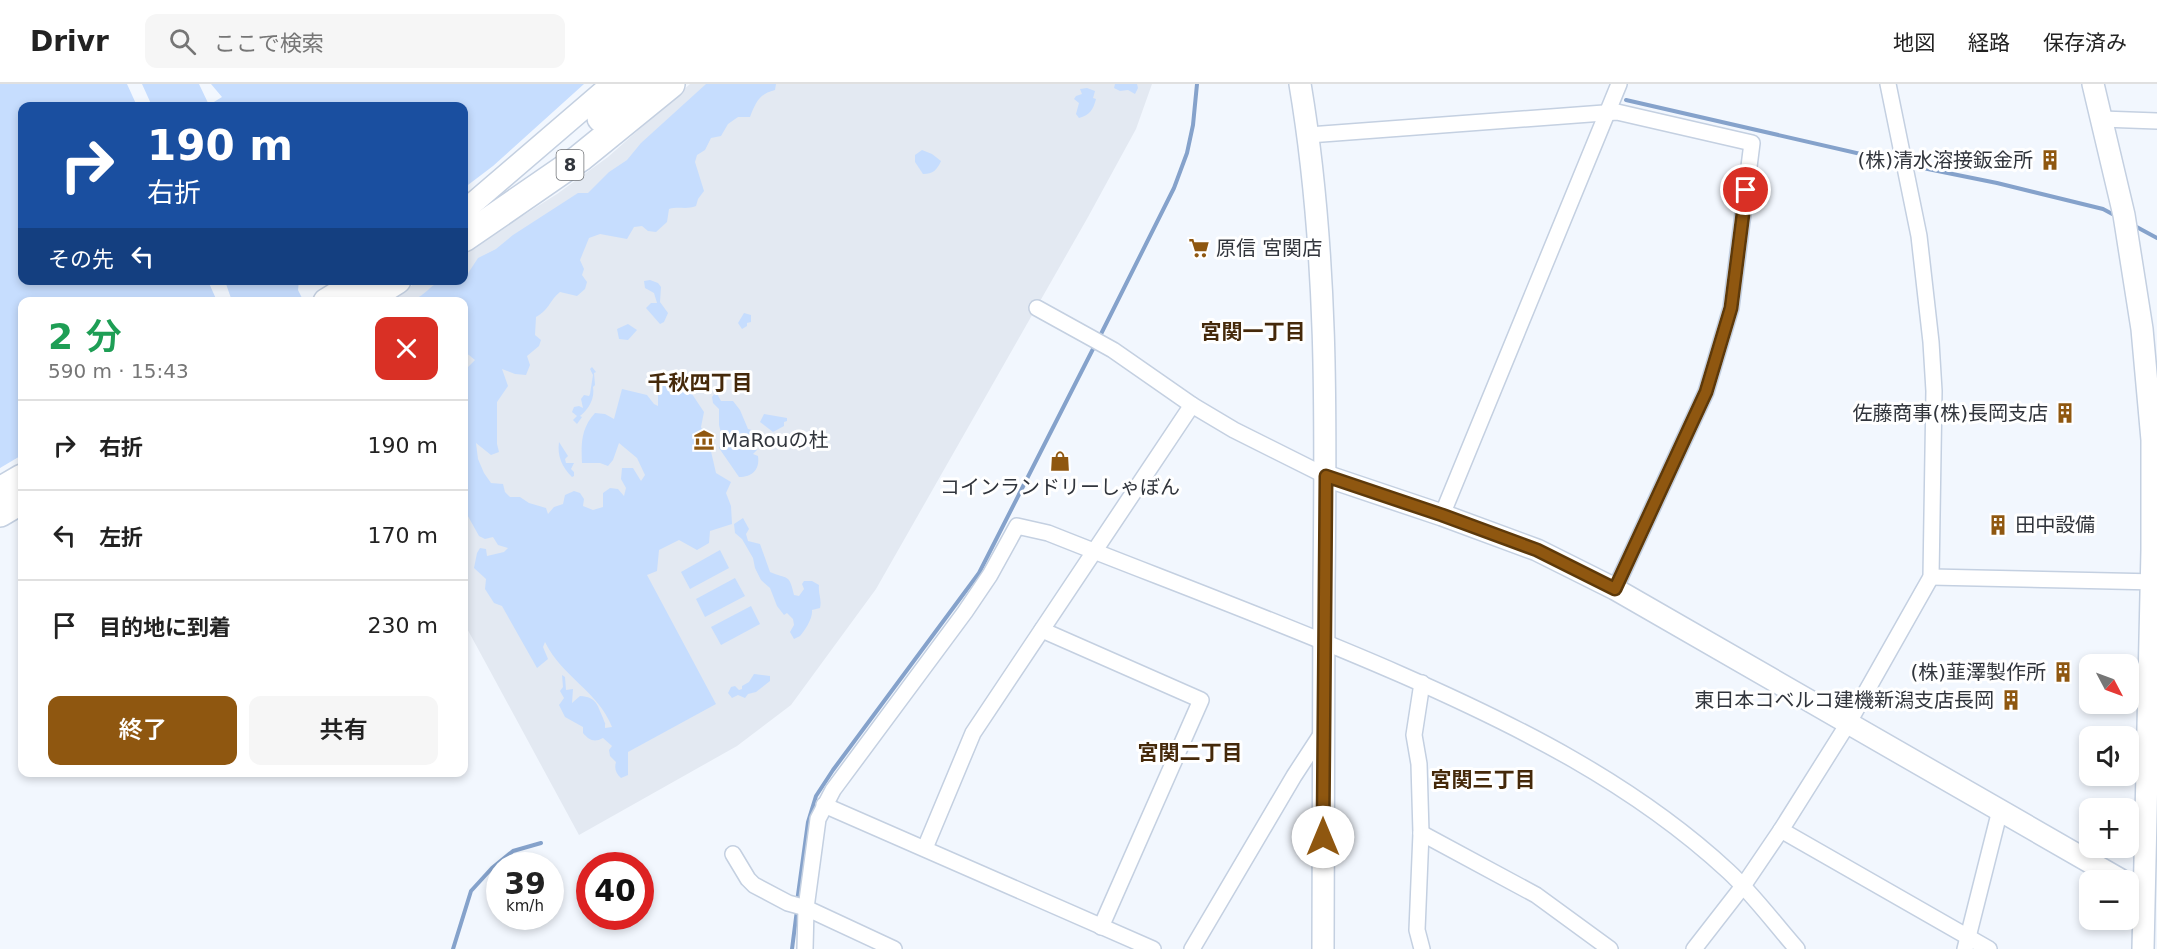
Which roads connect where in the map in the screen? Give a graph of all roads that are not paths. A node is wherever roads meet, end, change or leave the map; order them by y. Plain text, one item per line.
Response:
1 (612, 84) edge
2 (640, 84) edge
3 (671, 84) edge
4 (1300, 84) edge
5 (1619, 84) edge
6 (1888, 84) edge
7 (2093, 84) edge
8 (1607, 112) junction
9 (2102, 119) junction
10 (2157, 121) edge
11 (1309, 135) junction
12 (468, 208) edge
13 (468, 214) edge
14 (468, 235) edge
15 (355, 285) edge
16 (389, 285) edge
17 (335, 297) edge
18 (370, 297) edge
19 (1037, 308) dead end
20 (1192, 405) junction
21 (1326, 476) junction
22 (18, 480) edge
23 (0, 491) edge
24 (18, 502) edge
25 (0, 513) edge
26 (1442, 515) junction
27 (1094, 551) junction
28 (1931, 577) junction
29 (2154, 582) edge
30 (1615, 589) junction
31 (1042, 630) junction
32 (1324, 640) junction
33 (1422, 683) junction
34 (1849, 722) junction
35 (1324, 729) junction
36 (824, 805) junction
37 (2000, 810) junction
38 (1781, 830) junction
39 (1421, 833) junction
40 (925, 848) junction
41 (733, 854) dead end
42 (2104, 870) edge
43 (1743, 886) junction
44 (2143, 893) edge
45 (806, 908) junction
46 (1101, 927) junction
47 (1967, 944) edge
48 (805, 949) edge
49 (894, 949) edge
50 (1153, 949) edge
51 (1192, 949) edge
52 (1323, 949) edge
53 (1422, 949) edge
54 (1610, 949) edge
55 (1694, 949) edge
56 (1797, 949) edge
57 (1989, 949) edge
58 (2143, 949) edge

1 - 12 street
2 - 13 highway, 8
3 - 14 highway, 8
4 - 11 street
5 - 8 street
6 - 28 street
7 - 9 street
8 - 11 street
8 - 26 street
8 - 30 street
9 - 10 street
9 - 29 street
11 - 21 street
15 - 17 highway
16 - 18 highway
19 - 20 street
20 - 21 street
20 - 27 street
21 - 26 street
21 - 32 street
22 - 23 highway
24 - 25 highway
26 - 30 street
27 - 31 street
27 - 32 street
27 - 36 street
28 - 29 street
28 - 34 street
29 - 44 street
30 - 34 street
31 - 40 street
31 - 46 street
32 - 33 street
32 - 35 street
33 - 39 street
33 - 43 street
34 - 37 street
34 - 38 street
35 - 51 street
35 - 52 street
36 - 40 street
36 - 45 street
37 - 42 street
37 - 47 street
38 - 43 street
38 - 47 street
39 - 53 street
39 - 54 street
40 - 46 street
41 - 45 street
43 - 55 street
43 - 56 street
44 - 58 street
45 - 48 street
45 - 49 street
46 - 50 street
47 - 57 street

